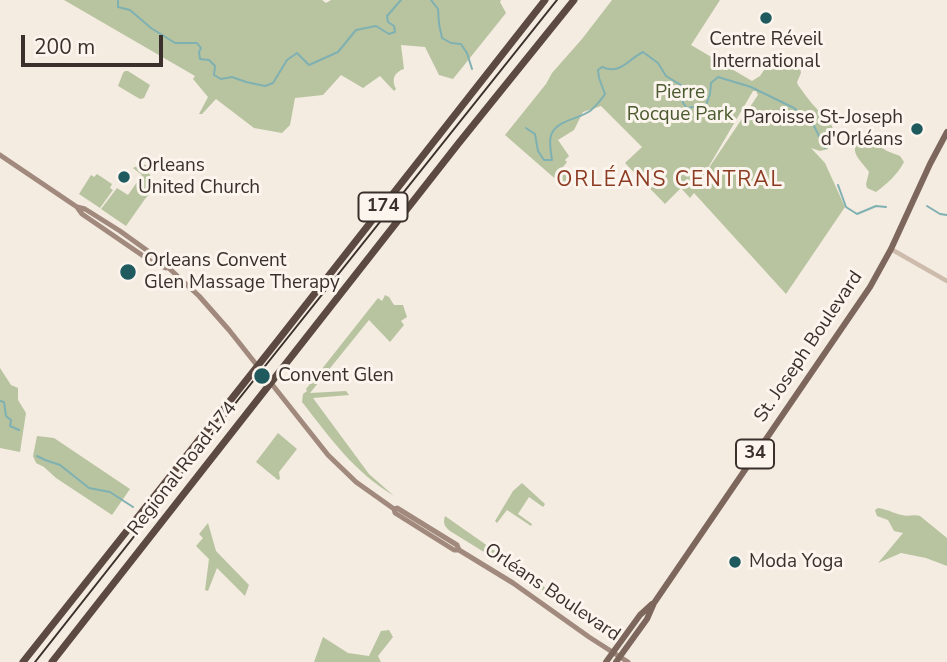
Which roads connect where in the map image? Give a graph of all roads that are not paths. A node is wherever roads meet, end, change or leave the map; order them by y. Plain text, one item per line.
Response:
1 (545, 0) edge
2 (574, 0) edge
3 (947, 132) edge
4 (0, 155) edge
5 (891, 249) junction
6 (947, 281) edge
7 (654, 603) junction
8 (613, 653) junction
9 (618, 660) edge
10 (23, 662) edge
11 (52, 662) edge
12 (606, 662) edge
13 (628, 662) edge

1 - 10 highway, Regional Road 174 / 174
2 - 11 highway, Regional Road 174 / 174
3 - 5 main road, St. Joseph Boulevard / 34
4 - 8 main road, Orléans Boulevard
5 - 6 street
5 - 7 main road, St. Joseph Boulevard / 34
7 - 8 main road, St. Joseph Boulevard / 34
7 - 9 main road, St. Joseph Boulevard / 34
8 - 9 main road, Orléans Boulevard
8 - 12 main road, St. Joseph Boulevard / 34
9 - 13 main road, Orléans Boulevard

